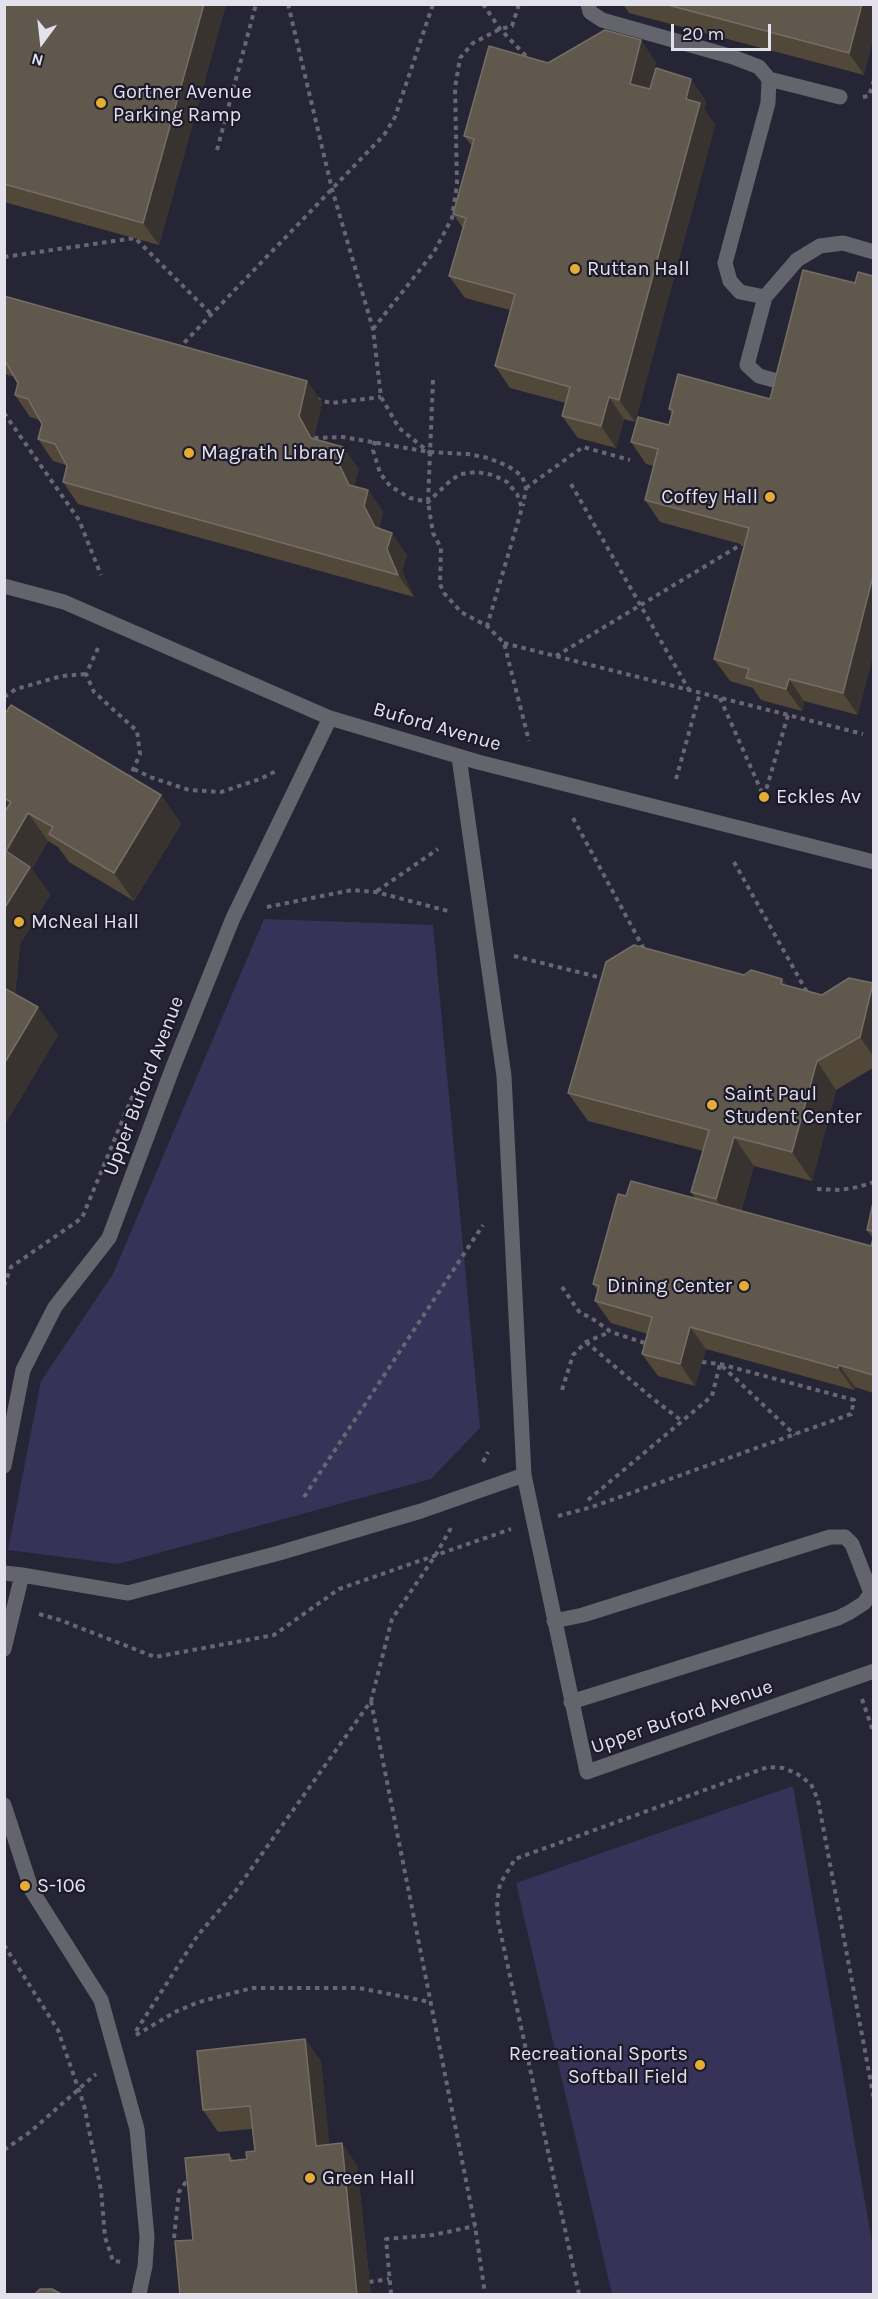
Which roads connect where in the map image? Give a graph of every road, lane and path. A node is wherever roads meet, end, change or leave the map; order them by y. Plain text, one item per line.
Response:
1 (256, 4) edge
2 (288, 4) edge
3 (433, 4) edge
4 (483, 4) edge
5 (519, 4) edge
6 (588, 4) edge
7 (500, 29) junction
8 (532, 62) edge
9 (769, 80) junction
10 (840, 97) dead end
11 (217, 150) dead end
12 (332, 189) junction
13 (873, 252) edge
14 (4, 257) edge
15 (765, 297) junction
16 (210, 313) junction
17 (373, 329) junction
18 (171, 356) edge
19 (433, 380) dead end
20 (794, 386) edge
21 (308, 397) edge
22 (381, 397) junction
23 (4, 413) edge
24 (314, 438) edge
25 (375, 441) junction
26 (429, 452) junction
27 (630, 460) dead end
28 (571, 484) dead end
29 (526, 488) junction
30 (428, 502) junction
31 (522, 508) junction
32 (742, 544) edge
33 (101, 575) dead end
34 (4, 586) edge
35 (640, 604) junction
36 (487, 626) junction
37 (504, 643) junction
38 (98, 648) dead end
39 (556, 656) junction
40 (86, 674) junction
41 (689, 690) junction
42 (700, 693) junction
43 (4, 697) edge
44 (720, 698) junction
45 (788, 715) junction
46 (330, 718) junction
47 (863, 734) dead end
48 (529, 741) dead end
49 (459, 757) junction
50 (282, 768) dead end
51 (134, 769) junction
52 (676, 779) dead end
53 (124, 790) edge
54 (573, 818) dead end
55 (438, 849) dead end
56 (734, 862) dead end
57 (873, 862) edge
58 (376, 892) junction
59 (448, 911) dead end
60 (233, 918) junction
61 (514, 956) dead end
62 (650, 960) edge
63 (614, 982) edge
64 (799, 994) edge
65 (138, 1084) dead end
66 (873, 1182) edge
67 (818, 1189) dead end
68 (483, 1225) dead end
69 (4, 1287) edge
70 (562, 1287) dead end
71 (611, 1332) junction
72 (586, 1341) junction
73 (654, 1346) edge
74 (702, 1362) dead end
75 (720, 1364) junction
76 (562, 1390) dead end
77 (682, 1420) junction
78 (795, 1435) junction
79 (488, 1452) dead end
80 (4, 1466) edge
81 (524, 1475) junction
82 (465, 1495) junction
83 (304, 1497) dead end
84 (588, 1500) dead end
85 (532, 1522) junction
86 (435, 1556) junction
87 (4, 1573) edge
88 (22, 1575) junction
89 (39, 1614) dead end
90 (554, 1621) junction
91 (4, 1649) edge
92 (873, 1671) edge
93 (855, 1679) junction
94 (371, 1701) junction
95 (572, 1702) junction
96 (873, 1734) edge
97 (4, 1805) edge
98 (4, 1945) edge
99 (430, 2002) junction
100 (117, 2057) junction
101 (78, 2088) junction
102 (873, 2098) edge
103 (4, 2150) edge
104 (200, 2176) edge
105 (475, 2226) junction
106 (173, 2245) edge
107 (145, 2266) junction
108 (389, 2279) junction
109 (369, 2282) dead end
110 (139, 2295) edge
111 (391, 2295) edge
112 (485, 2295) edge
113 (579, 2295) edge

1 - 11 path
2 - 12 path
3 - 12 path
4 - 7 path
5 - 7 path
6 - 9 street
7 - 8 path
7 - 17 path
9 - 10 street
9 - 15 street
12 - 16 path
12 - 17 path
13 - 15 street
14 - 16 path
15 - 20 street
16 - 18 path
17 - 22 path
19 - 26 path
21 - 22 path
22 - 26 path
23 - 33 path
24 - 25 path
25 - 26 path
25 - 30 path
26 - 29 path
26 - 30 path
27 - 29 path
28 - 35 path
29 - 31 path
30 - 31 path
30 - 36 path
31 - 36 path
32 - 35 path
34 - 46 street, Buford Avenue
35 - 39 path
35 - 41 path
36 - 37 path
37 - 39 path
37 - 48 path
38 - 40 path
39 - 41 path
40 - 43 path
40 - 51 path
41 - 42 path
42 - 44 path
42 - 52 path
44 - 45 path
44 - 45 path
45 - 47 path
46 - 49 street, Buford Avenue
46 - 60 street, Upper Buford Avenue
49 - 57 street, Buford Avenue
49 - 81 street, Upper Buford Avenue
50 - 51 path
51 - 53 path
54 - 62 path
55 - 58 path
56 - 64 path
58 - 59 path
58 - 60 path
60 - 80 street, Upper Buford Avenue
61 - 63 path
65 - 69 path
66 - 67 path
68 - 83 path
70 - 71 path
71 - 72 path
71 - 73 path
72 - 76 path
72 - 77 path
74 - 75 path
75 - 77 path
75 - 78 path
75 - 78 path
77 - 84 path
78 - 85 path
79 - 82 path
81 - 82 street
81 - 85 street, Upper Buford Avenue
82 - 86 path
82 - 88 street
85 - 86 path
85 - 90 street, Upper Buford Avenue
86 - 89 path
86 - 94 path
87 - 88 street
88 - 91 street
90 - 95 street, Upper Buford Avenue
90 - 95 street
92 - 93 street, Upper Buford Avenue
93 - 95 street, Upper Buford Avenue
93 - 96 path
94 - 99 path
94 - 99 path
97 - 100 street
98 - 101 path
99 - 105 path
100 - 101 path
100 - 107 street
101 - 103 path
101 - 107 path
102 - 113 path
104 - 106 path
105 - 108 path
105 - 112 path
107 - 110 street
108 - 109 path
108 - 111 path

